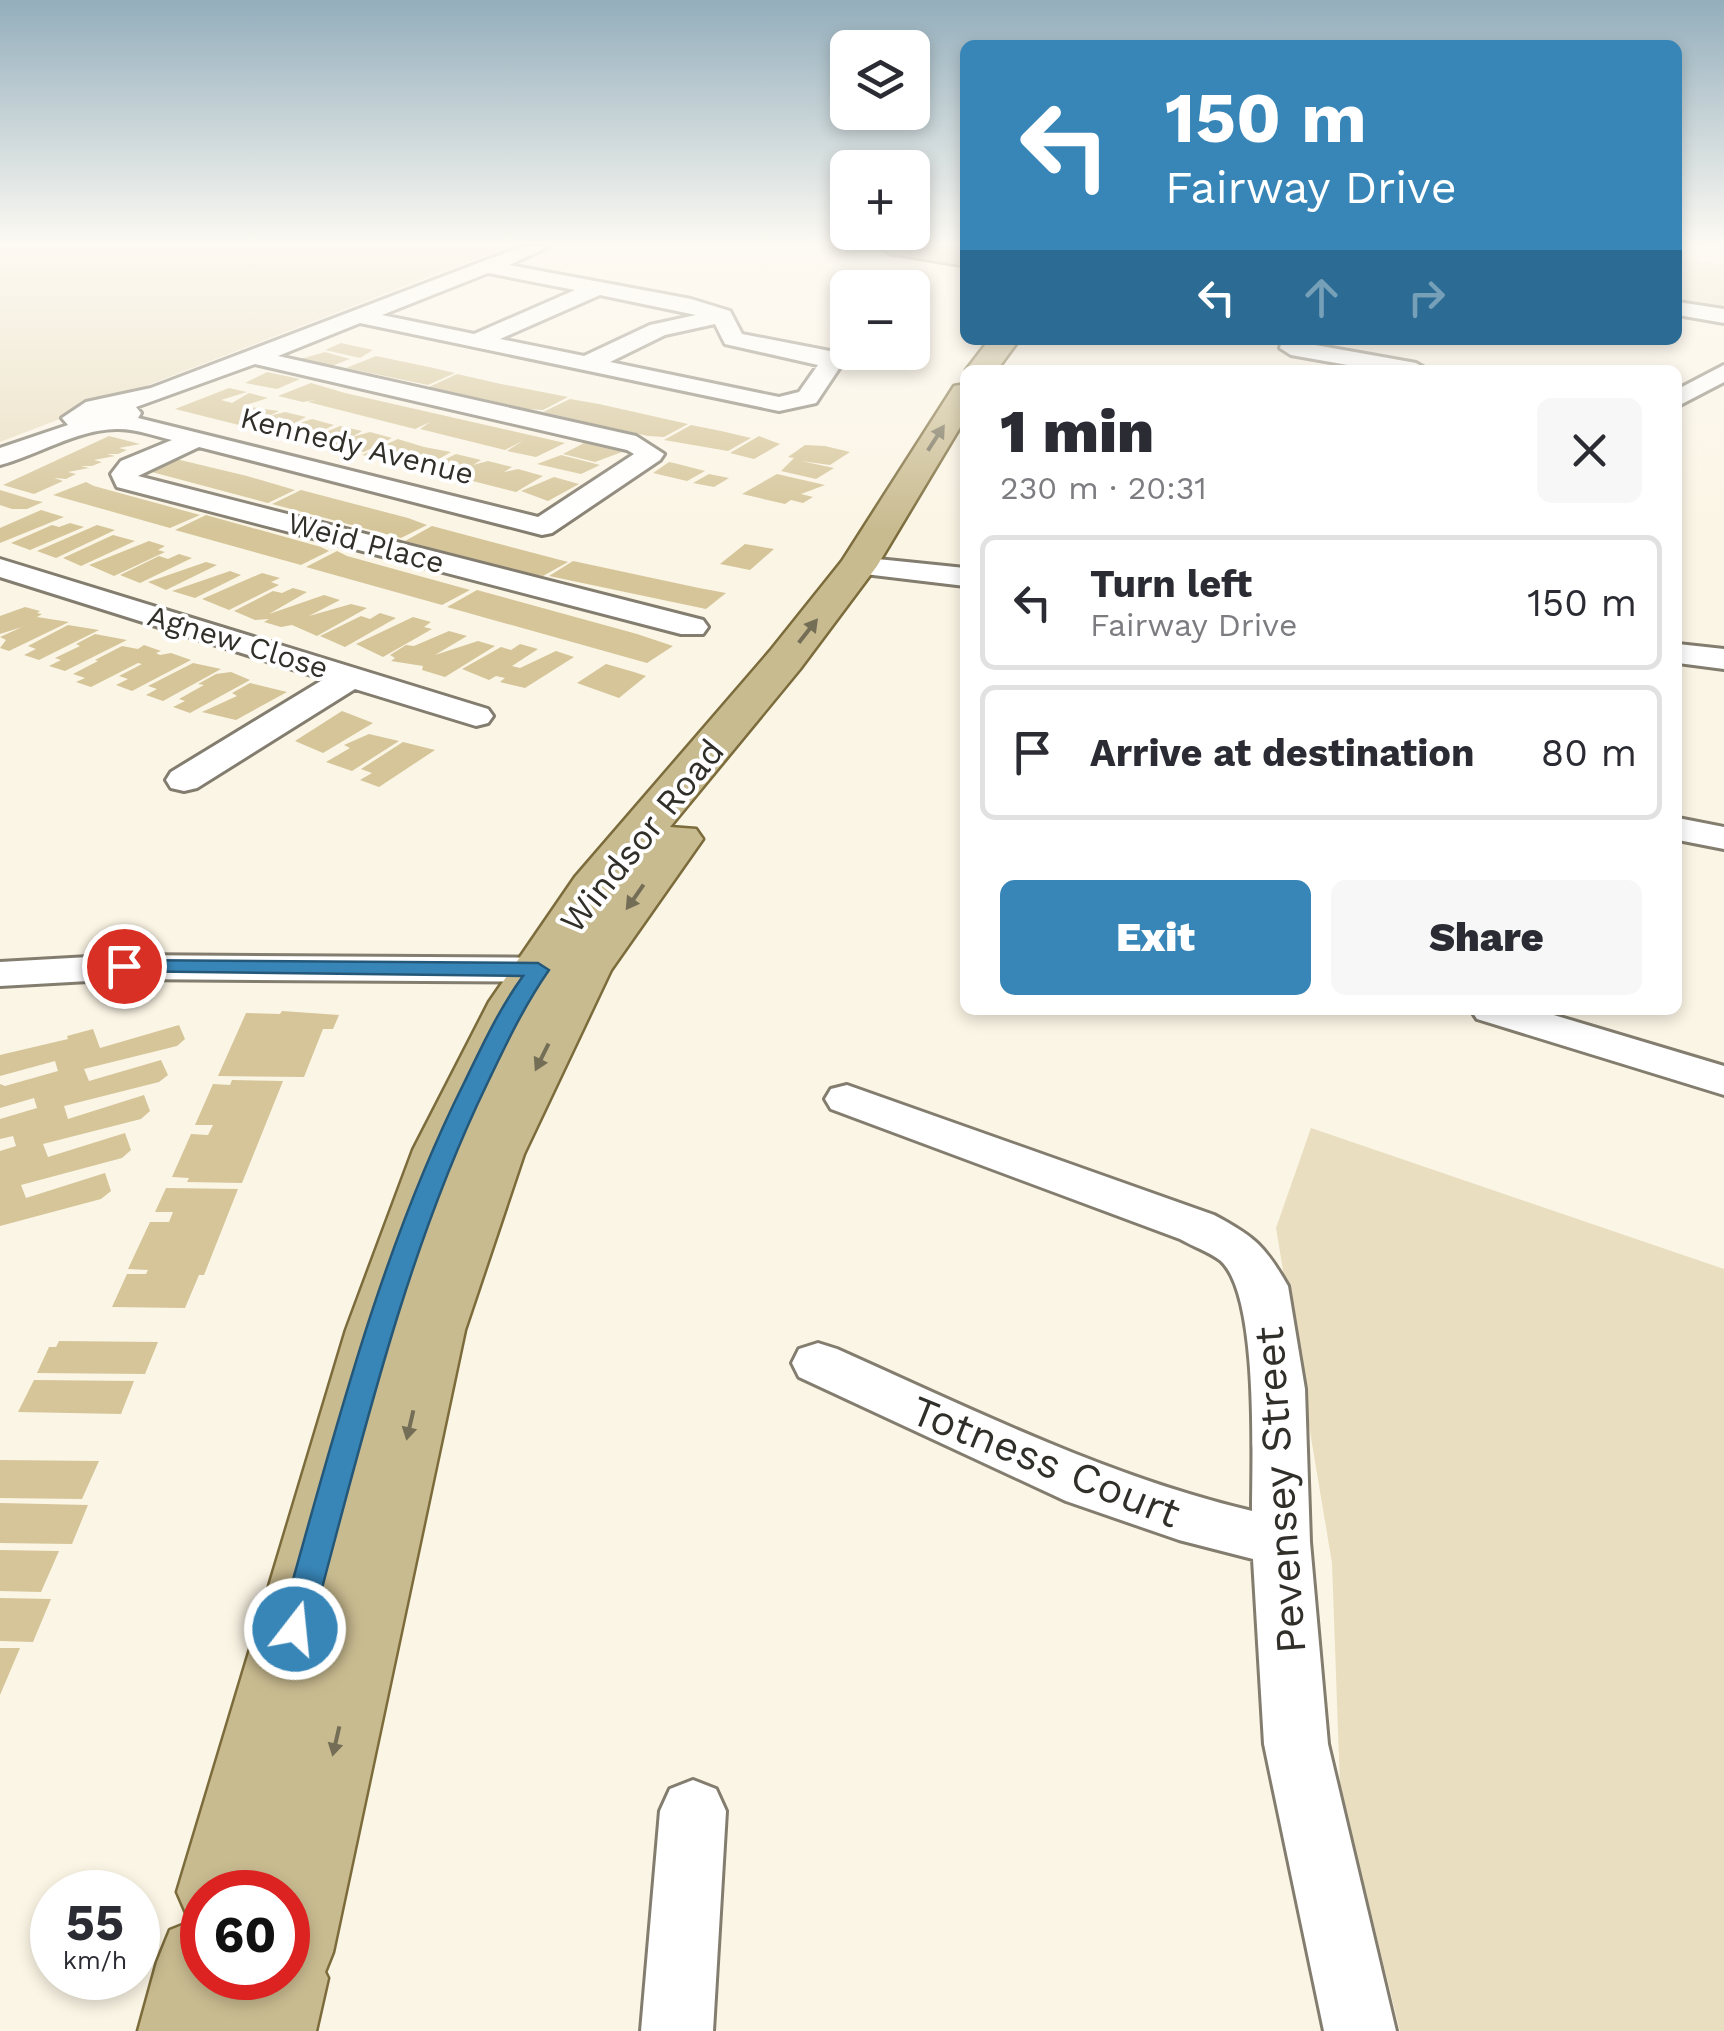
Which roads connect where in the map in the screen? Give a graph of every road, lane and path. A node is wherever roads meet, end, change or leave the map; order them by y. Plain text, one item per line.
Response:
1 (293, 341) edge
2 (476, 341) edge
3 (636, 341) edge
4 (742, 341) edge
5 (1000, 345) edge
6 (1292, 345) edge
7 (253, 356) junction
8 (586, 364) junction
9 (985, 365) edge
10 (1388, 365) edge
11 (1724, 372) edge
12 (1682, 397) edge
13 (960, 403) edge
14 (109, 416) junction
15 (196, 439) junction
16 (0, 457) edge
17 (960, 458) edge
18 (0, 568) edge
19 (875, 568) junction
20 (960, 577) edge
21 (692, 627) dead end
22 (1682, 655) edge
23 (1724, 660) edge
24 (351, 677) junction
25 (476, 716) dead end
26 (184, 780) dead end
27 (1682, 829) edge
28 (1724, 838) edge
29 (0, 956) edge
30 (124, 966) junction
31 (562, 970) junction
32 (0, 974) edge
33 (1509, 1015) edge
34 (1724, 1080) edge
35 (848, 1099) dead end
36 (818, 1364) dead end
37 (1281, 1542) junction
38 (693, 1811) dead end
39 (226, 1870) edge
40 (307, 1870) edge
41 (192, 2000) edge
42 (277, 2000) edge
43 (184, 2031) edge
44 (270, 2031) edge
45 (677, 2031) edge
46 (1360, 2031) edge

1 - 7 street
2 - 8 street
3 - 8 street
4 - 8 street
5 - 9 main road
6 - 10 street
7 - 14 street
7 - 15 street, Kennedy Avenue
11 - 12 street
19 -> 13 main road, Windsor Road
14 - 15 street, Kennedy Avenue
14 - 16 street
15 - 21 street, Weid Place
17 - 19 main road, Windsor Road
18 - 24 street, Agnew Close
19 - 20 street
19 - 31 main road, Windsor Road
22 - 23 street
24 - 25 street, Agnew Close
24 - 26 street
27 - 28 street
29 - 30 street
30 - 31 street
30 - 32 street
31 - 39 main road, Windsor Road
31 -> 40 main road, Windsor Road
33 - 34 street
35 - 37 street, Pevensey Street
36 - 37 street, Totness Court
37 - 46 street, Pevensey Street
38 - 45 street
41 - 43 main road
42 - 44 main road

